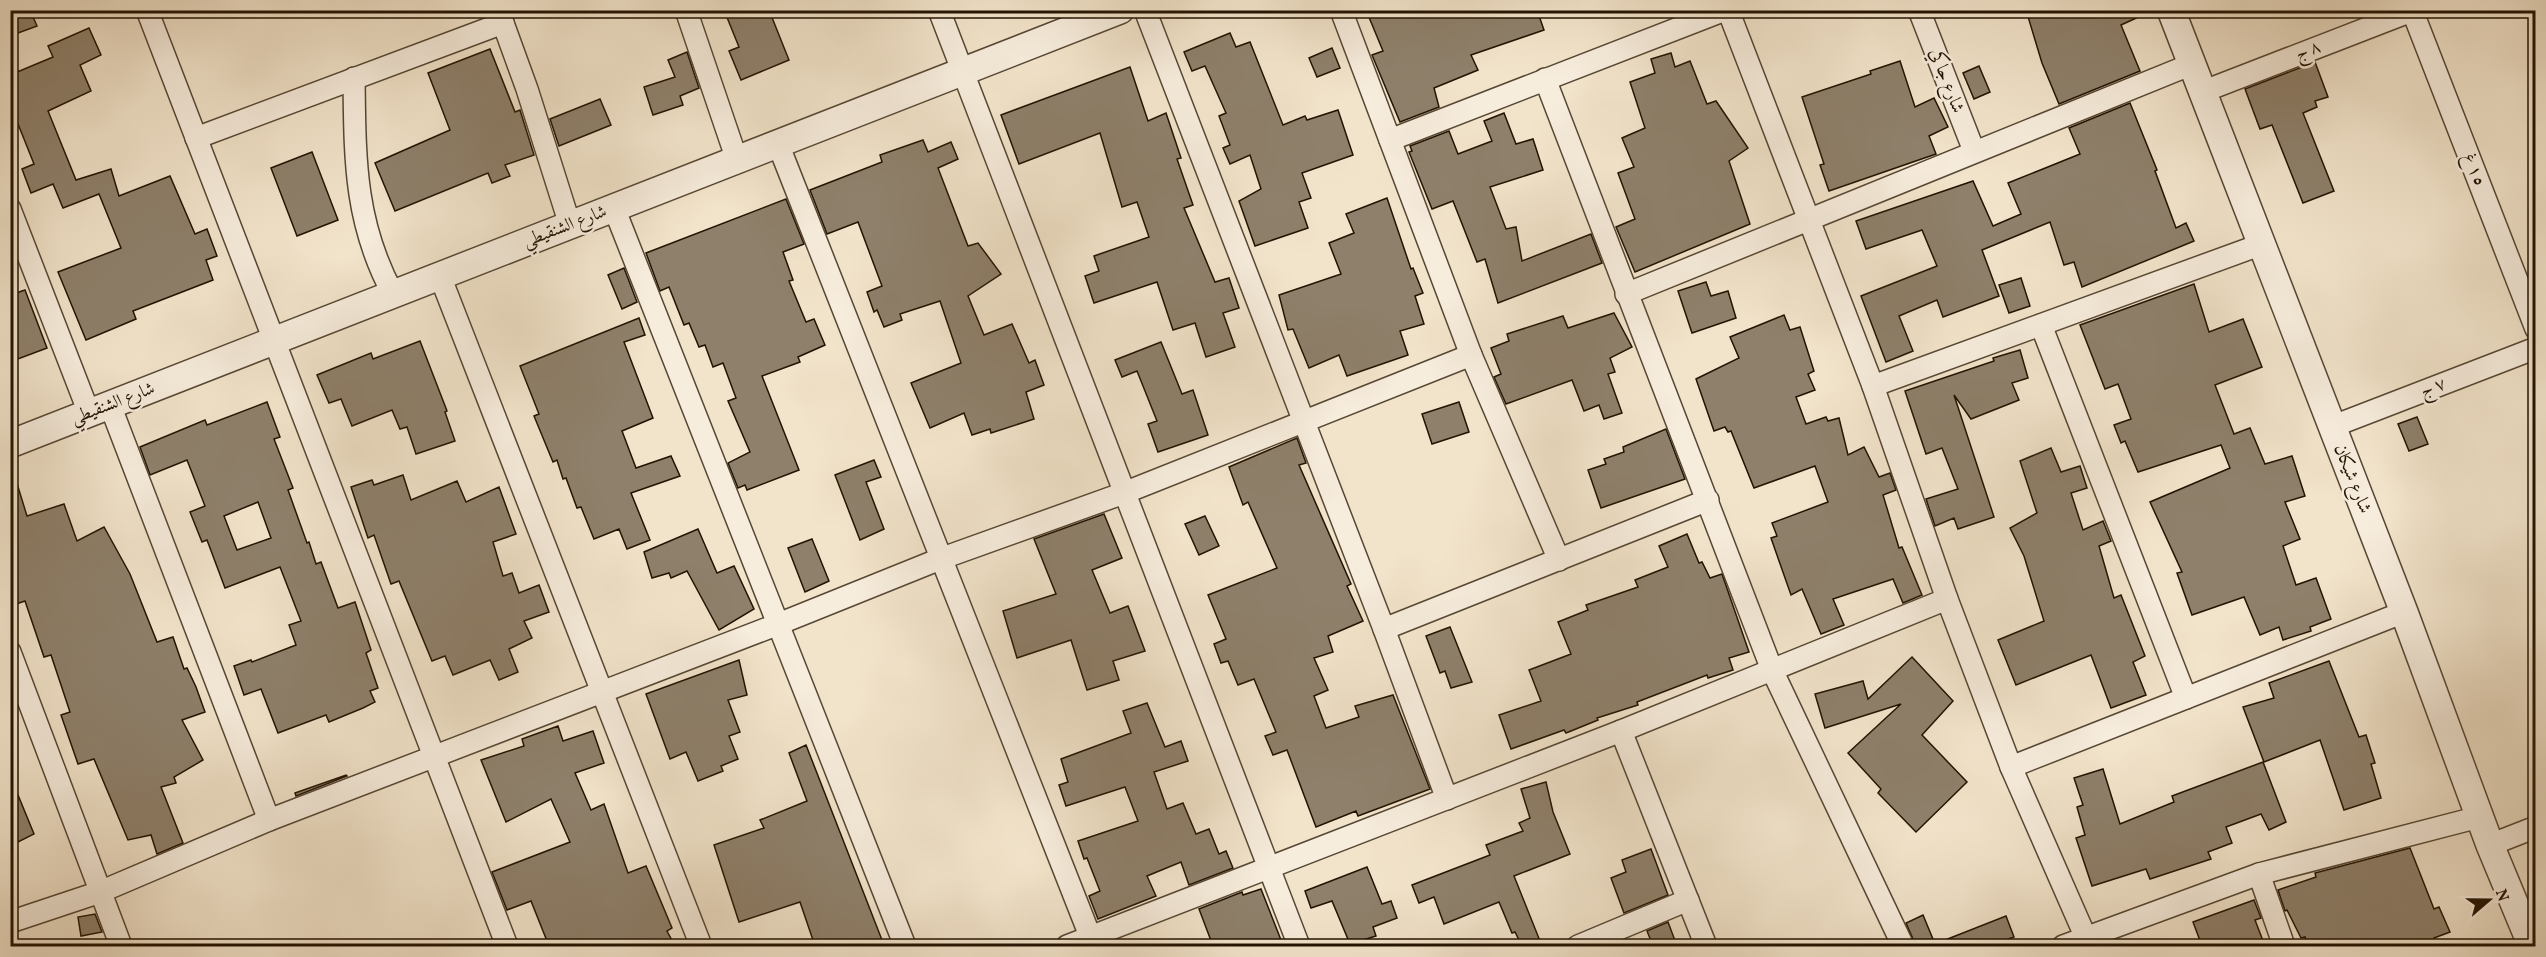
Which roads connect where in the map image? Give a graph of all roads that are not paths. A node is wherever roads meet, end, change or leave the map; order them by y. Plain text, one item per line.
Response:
1 (147, 10) edge
2 (686, 10) edge
3 (939, 10) edge
4 (1120, 10) edge
5 (1145, 10) edge
6 (1341, 10) edge
7 (1726, 10) edge
8 (1919, 10) edge
9 (2171, 10) edge
10 (2413, 11) edge
11 (501, 17) edge
12 (2192, 64) junction
13 (961, 73) junction
14 (354, 78) junction
15 (1545, 79) junction
16 (2202, 92) junction
17 (196, 138) junction
18 (1390, 140) junction
19 (778, 144) junction
20 (1974, 151) junction
21 (737, 160) junction
22 (614, 208) junction
23 (10, 209) edge
24 (1807, 221) junction
25 (570, 225) junction
26 (2262, 244) junction
27 (440, 276) junction
28 (393, 294) junction
29 (1626, 294) junction
30 (2041, 325) junction
31 (2535, 329) edge
32 (275, 341) junction
33 (2535, 348) edge
34 (1471, 355) junction
35 (1873, 386) junction
36 (99, 409) junction
37 (1303, 422) junction
38 (2331, 427) junction
39 (10, 444) edge
40 (1124, 493) junction
41 (1708, 500) junction
42 (939, 558) junction
43 (1559, 560) junction
44 (1947, 599) junction
45 (2404, 612) junction
46 (776, 625) junction
47 (1384, 629) junction
48 (10, 652) edge
49 (1772, 670) junction
50 (601, 692) junction
51 (2186, 698) junction
52 (1621, 731) junction
53 (435, 757) junction
54 (2011, 767) junction
55 (1447, 799) junction
56 (2479, 817) junction
57 (269, 820) junction
58 (2535, 827) edge
59 (2490, 845) junction
60 (1268, 869) junction
61 (2259, 874) junction
62 (100, 891) junction
63 (1688, 900) junction
64 (10, 922) edge
65 (2086, 938) junction
66 (1092, 942) edge
67 (122, 946) edge
68 (507, 946) edge
69 (701, 946) edge
70 (905, 946) edge
71 (1067, 946) edge
72 (1299, 946) edge
73 (1578, 946) edge
74 (1706, 946) edge
75 (1903, 946) edge
76 (2062, 946) edge
77 (2284, 946) edge
78 (2532, 946) edge

1 - 17 street
2 - 21 street
3 - 13 street
4 - 13 street, شارع الشنقيطي
5 - 37 street
6 - 18 street
7 - 15 street
7 - 24 street
8 - 20 street, شارع جاكي
9 - 12 street, شارع شيكان
10 - 16 street, ٨ ج
10 - 31 street, ١٥ غ
11 - 14 street
11 - 25 street
12 - 16 street, شارع شيكان
12 - 20 street
13 - 19 street, شارع الشنقيطي
13 - 40 street
14 - 17 street
14 - 28 street
15 - 18 street
15 - 29 street
16 - 26 street, شارع شيكان
17 - 32 street
18 - 34 street
19 - 21 street, شارع الشنقيطي
19 - 42 street
20 - 24 street
21 - 22 street, شارع الشنقيطي
22 - 25 street, شارع الشنقيطي
22 - 46 street
23 - 36 street
24 - 29 street
24 - 35 street
25 - 27 street, شارع الشنقيطي
26 - 30 street
26 - 38 street, شارع شيكان
27 - 28 street, شارع الشنقيطي
27 - 50 street
28 - 32 street, شارع الشنقيطي
29 - 41 street
30 - 35 street
30 - 51 street
32 - 36 street, شارع الشنقيطي
32 - 53 street
33 - 38 street, ٧ ج
34 - 37 street
34 - 43 street
35 - 44 street
36 - 39 street, شارع الشنقيطي
36 - 57 street
37 - 40 street
37 - 47 street
38 - 45 street, شارع شيكان
40 - 42 street
40 - 60 street
41 - 43 street
41 - 49 street
42 - 46 street
42 - 66 street
43 - 47 street
44 - 49 street
44 - 54 street
45 - 51 street
45 - 56 street, شارع شيكان
46 - 50 street
46 - 70 street
47 - 55 street
48 - 62 street
49 - 52 street
49 - 75 street
50 - 53 street
50 - 69 street
51 - 54 street
52 - 55 street
52 - 63 street
53 - 57 street
53 - 68 street
54 - 65 street
55 - 60 street
56 - 59 street, شارع شيكان
56 - 61 street
57 - 62 street
58 - 59 street
59 - 78 street, شارع شيكان
60 - 66 street
60 - 72 street
61 - 65 street
61 - 77 street
62 - 64 street
62 - 67 street
63 - 73 street
63 - 74 street
65 - 76 street
66 - 71 street

